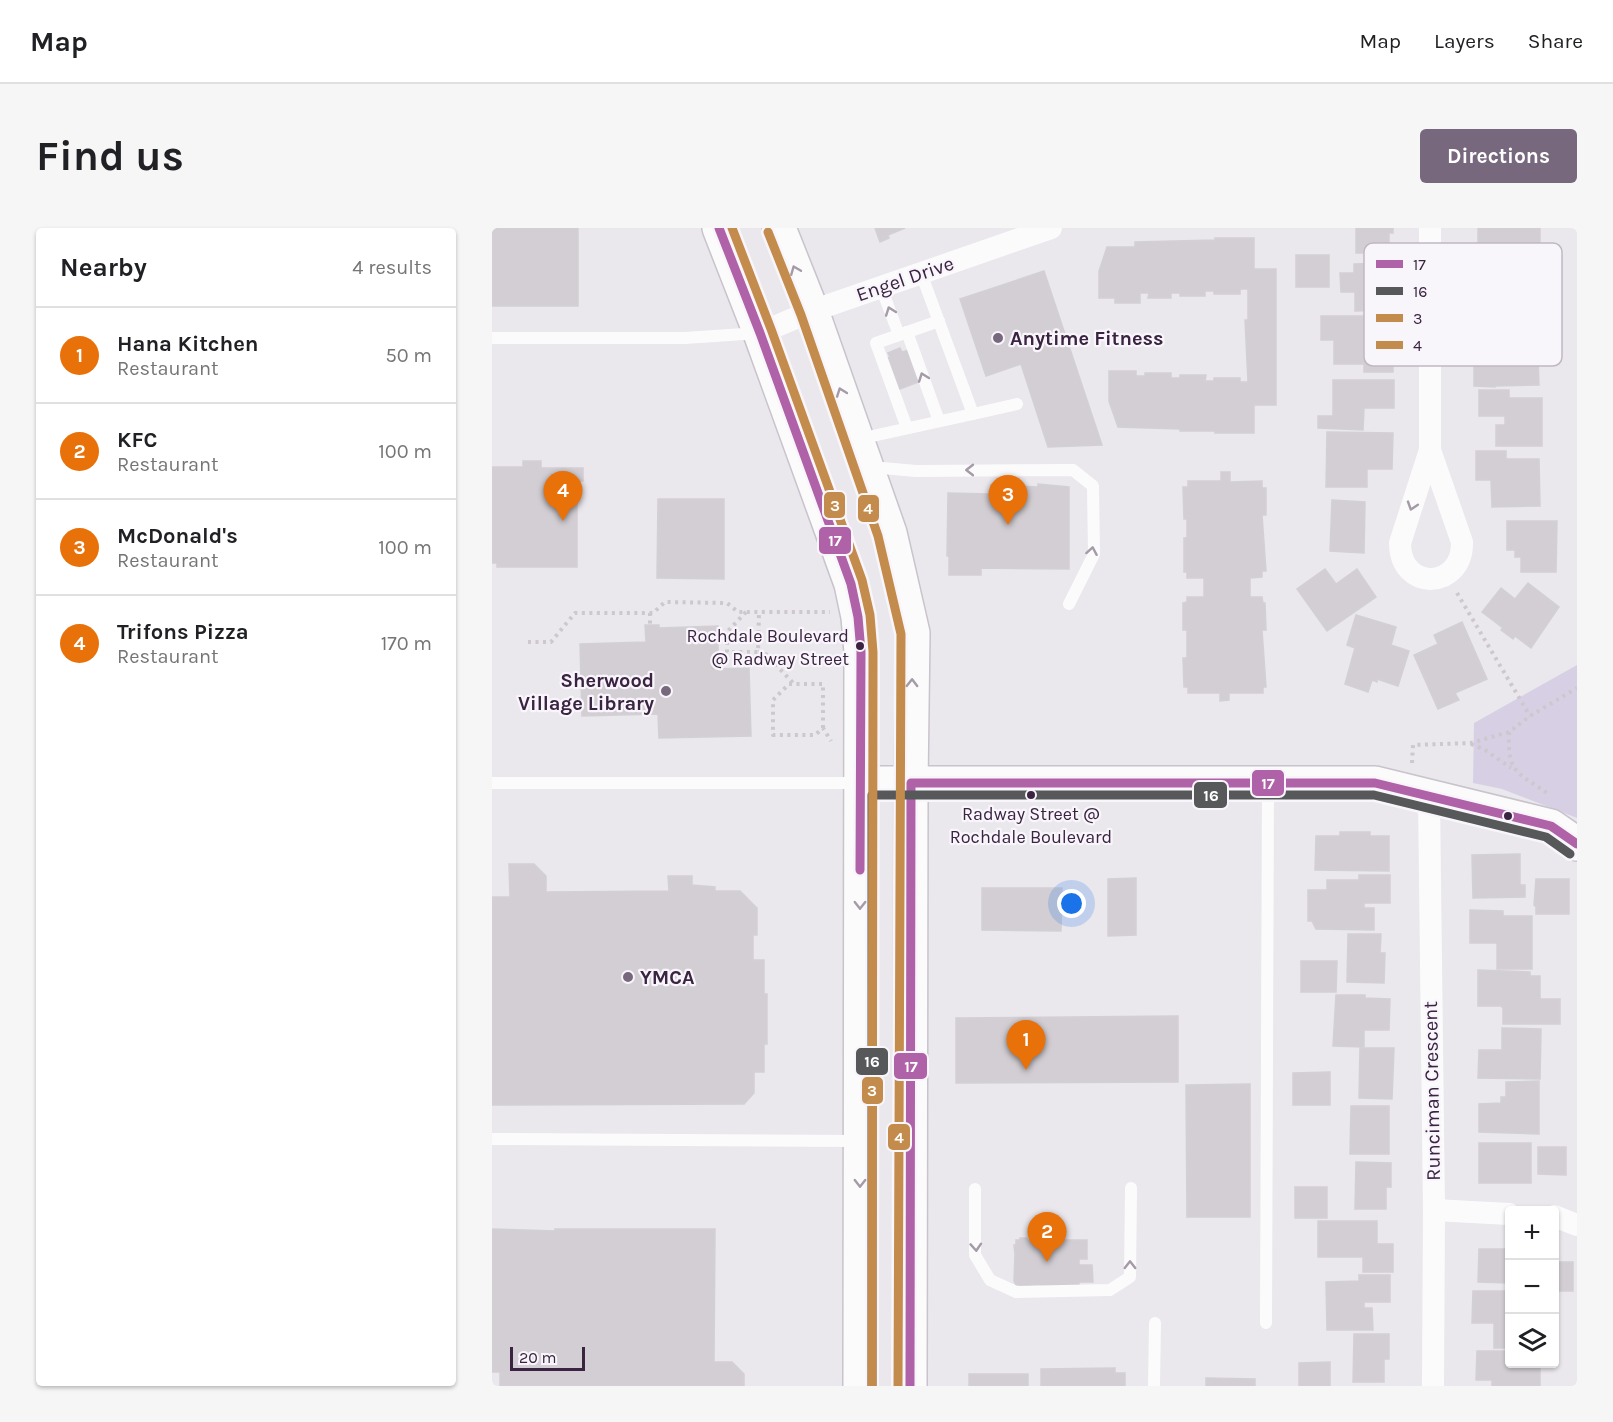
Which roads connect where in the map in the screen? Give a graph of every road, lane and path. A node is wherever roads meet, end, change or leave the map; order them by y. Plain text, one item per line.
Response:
1 (719, 228) edge
2 (779, 228) edge
3 (1051, 228) edge
4 (921, 273) junction
5 (881, 287) junction
6 (812, 311) junction
7 (939, 321) junction
8 (760, 333) junction
9 (903, 334) junction
10 (492, 338) edge
11 (1430, 366) edge
12 (1017, 404) dead end
13 (973, 414) junction
14 (939, 421) junction
15 (907, 428) junction
16 (1430, 450) junction
17 (863, 453) junction
18 (1451, 572) junction
19 (1068, 604) dead end
20 (857, 611) junction
21 (746, 612) junction
22 (759, 612) junction
23 (650, 613) junction
24 (650, 625) dead end
25 (528, 642) dead end
26 (727, 652) junction
27 (759, 652) junction
28 (712, 669) dead end
29 (794, 684) junction
30 (1577, 688) edge
31 (1530, 716) junction
32 (823, 728) junction
33 (1509, 732) junction
34 (1471, 743) junction
35 (835, 747) dead end
36 (1516, 771) junction
37 (492, 783) edge
38 (860, 783) junction
39 (911, 783) junction
40 (1268, 783) junction
41 (1420, 795) junction
42 (1553, 797) dead end
43 (1577, 844) edge
44 (492, 1139) edge
45 (860, 1141) junction
46 (1131, 1188) dead end
47 (975, 1189) dead end
48 (1434, 1210) junction
49 (1505, 1214) edge
50 (1559, 1218) edge
51 (1577, 1225) edge
52 (1155, 1323) dead end
53 (1266, 1323) dead end
54 (860, 1386) edge
55 (910, 1386) edge
56 (1154, 1386) edge
57 (1433, 1386) edge

1 - 8 main road
6 -> 2 main road
3 - 4 street, Engel Drive
4 - 5 street, Engel Drive
4 - 7 lane
5 - 6 street, Engel Drive
9 -> 5 lane
6 - 8 street, Engel Drive
17 -> 6 main road
7 - 9 lane
7 - 13 lane
8 - 10 lane
8 - 20 main road
14 -> 9 lane
9 - 15 lane
11 - 16 street
12 - 13 lane
13 - 14 lane
14 - 15 lane
15 - 17 lane
16 - 18 street
16 -> 18 street
19 -> 17 lane
39 -> 17 main road
18 - 31 path
20 - 22 path
20 - 38 main road
21 - 22 path
21 - 23 path
21 - 26 path
22 - 27 path
23 - 24 path
23 - 25 path
26 - 27 path
26 - 28 path
27 - 29 path
29 - 32 path
29 - 32 path
30 - 31 path
31 - 33 path
32 - 35 path
33 - 34 path
33 - 36 path
34 - 36 path
34 - 41 path
36 - 42 path
37 - 38 lane
38 - 39 main road
38 -> 45 main road
39 - 40 main road
39 - 55 main road
40 - 41 main road
40 - 53 lane
41 - 43 main road
41 - 48 street, Runciman Crescent
44 - 45 lane
45 -> 54 main road
47 -> 46 lane
48 - 49 street
48 - 57 street, Runciman Crescent
50 - 51 street
52 - 56 lane

